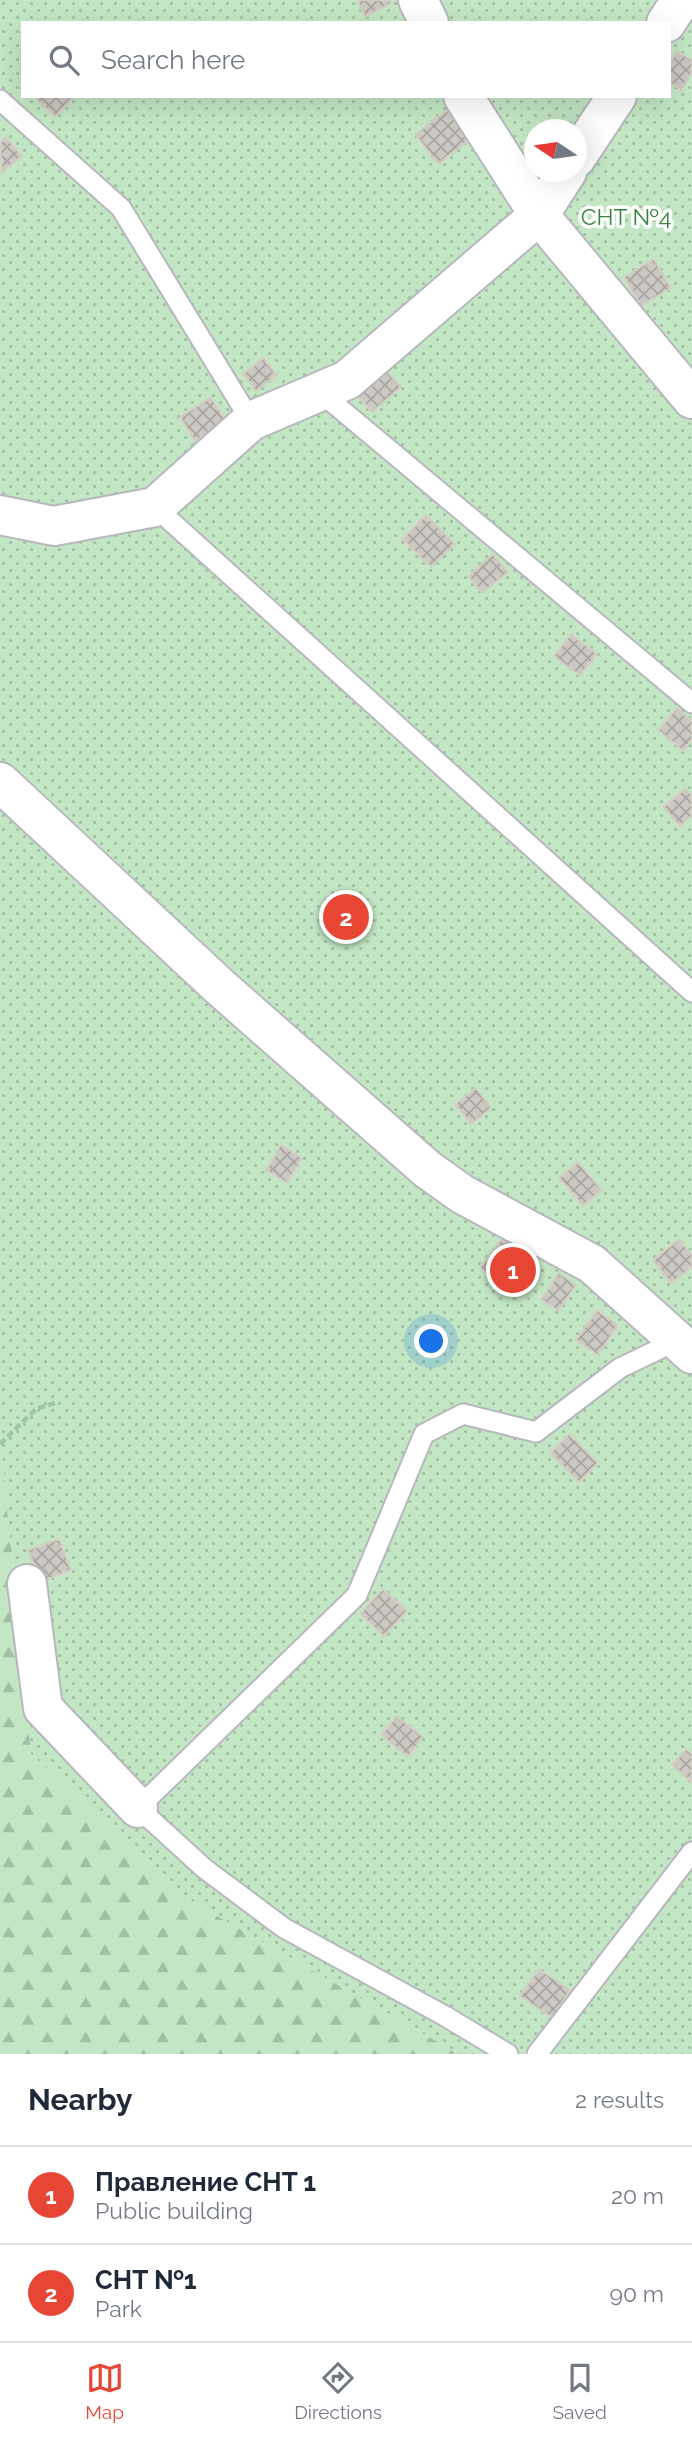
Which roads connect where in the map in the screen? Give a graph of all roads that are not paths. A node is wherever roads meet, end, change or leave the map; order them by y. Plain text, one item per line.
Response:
1 (418, 0) edge
2 (681, 0) edge
3 (428, 21) edge
4 (667, 21) edge
5 (464, 98) edge
6 (616, 98) edge
7 (0, 100) edge
8 (587, 141) edge
9 (560, 182) edge
10 (539, 215) junction
11 (320, 392) junction
12 (692, 399) edge
13 (251, 421) junction
14 (155, 507) junction
15 (0, 514) edge
16 (692, 703) edge
17 (0, 782) edge
18 (692, 992) edge
19 (684, 1348) edge
20 (27, 1584) dead end
21 (138, 1808) junction
22 (692, 1852) edge
23 (508, 2054) edge
24 (537, 2054) edge

1 - 3 street
2 - 4 street
5 - 10 street
6 - 8 street
7 - 13 lane
9 - 10 street
10 - 11 street
10 - 12 street
11 - 13 street
11 - 16 lane
13 - 14 street
14 - 15 street
14 - 18 lane
17 - 19 street
19 - 21 lane
20 - 21 street
21 - 23 lane
22 - 24 lane

